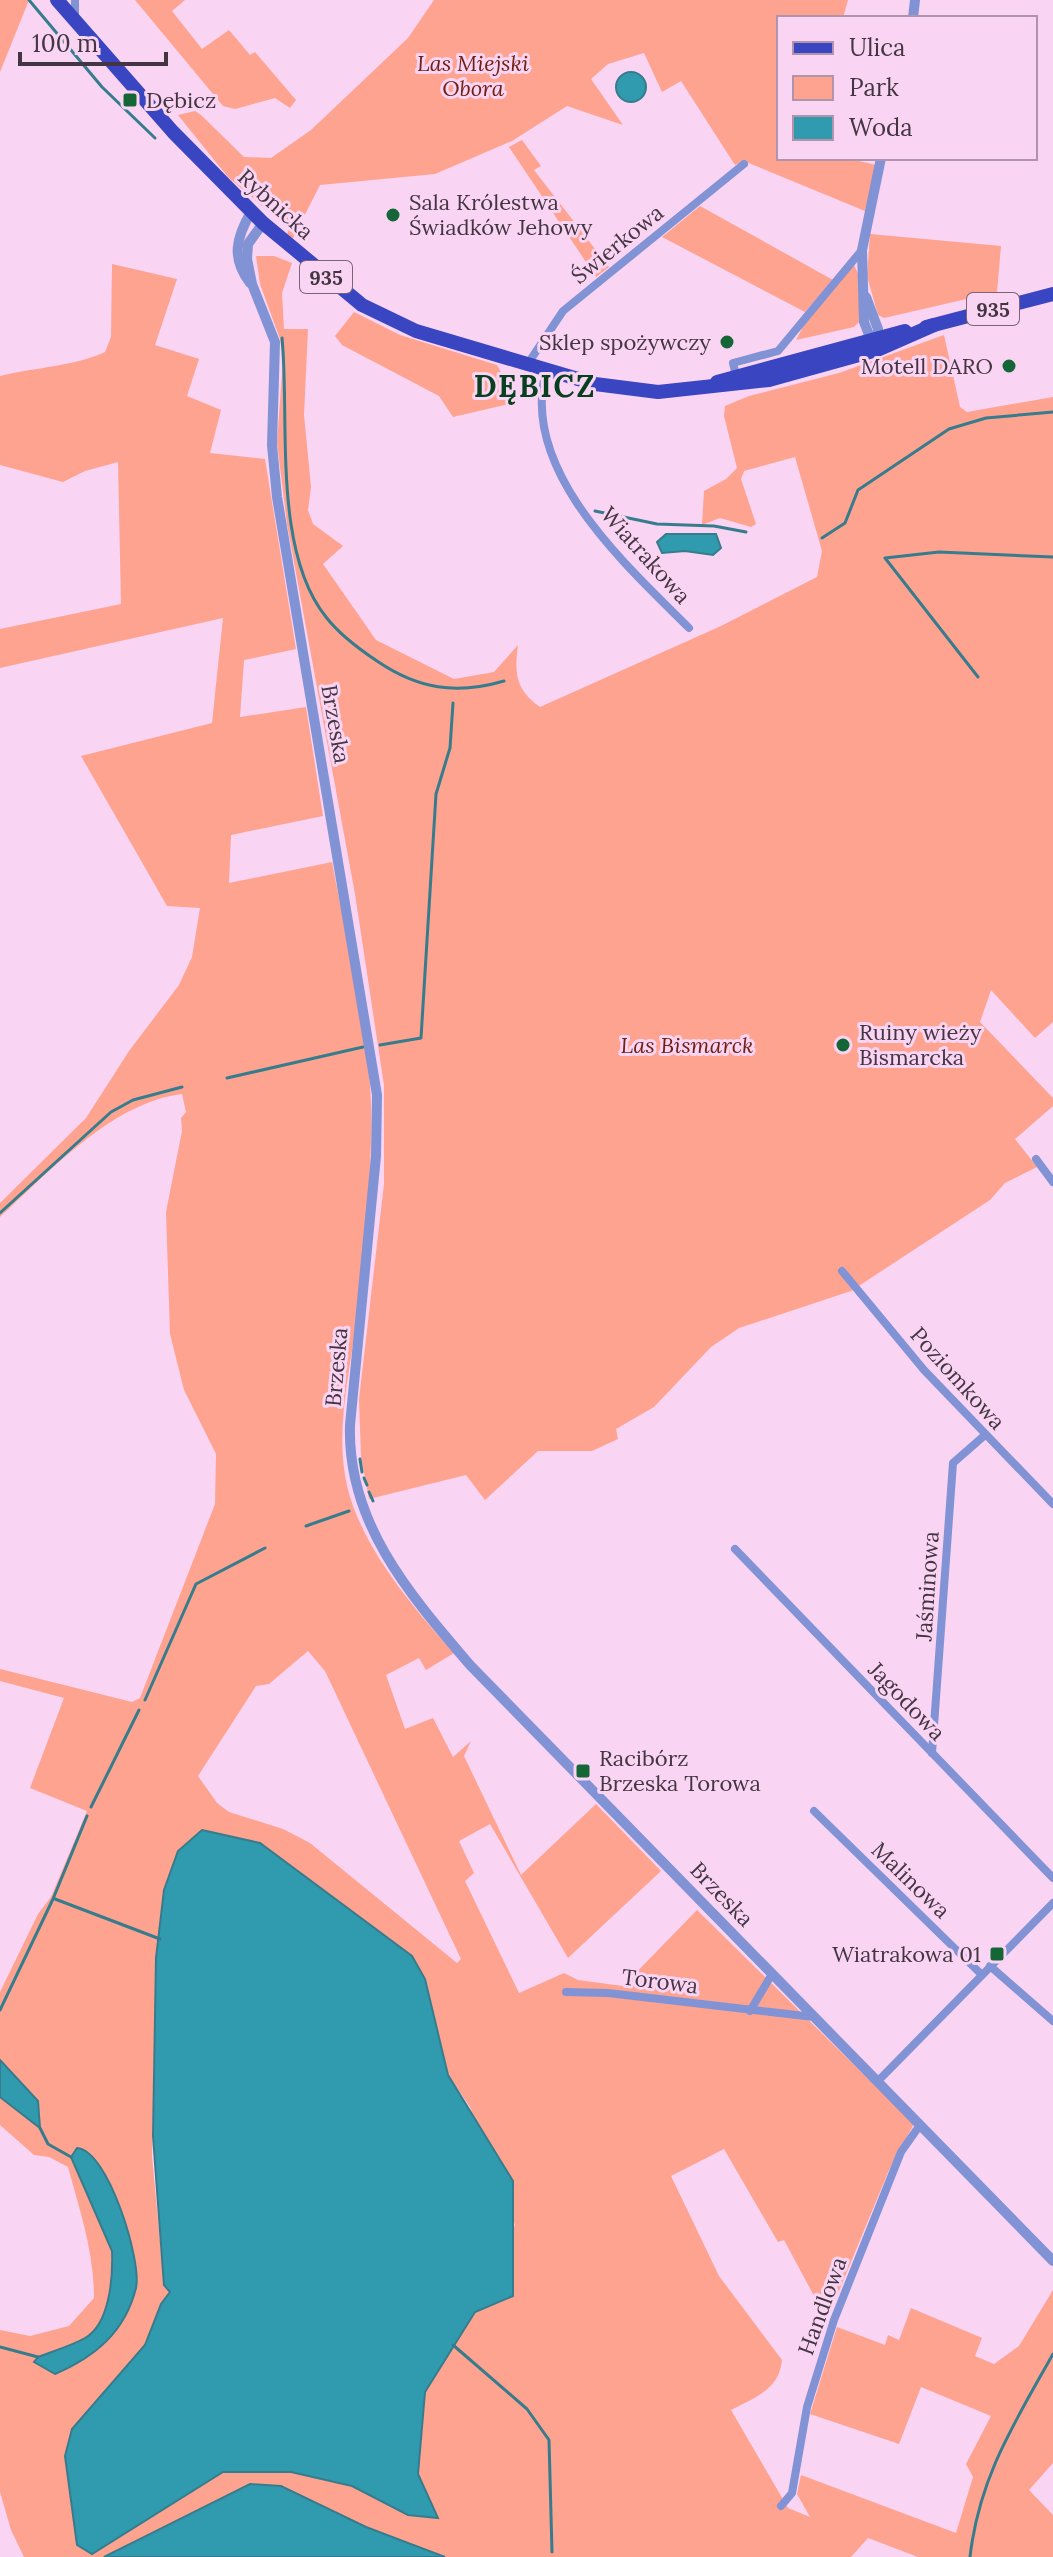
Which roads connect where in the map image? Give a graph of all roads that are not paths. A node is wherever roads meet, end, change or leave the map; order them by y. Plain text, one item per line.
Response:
1 (57, 0) edge
2 (75, 0) edge
3 (75, 23) junction
4 (881, 160) edge
5 (744, 164) dead end
6 (251, 212) junction
7 (263, 223) junction
8 (862, 250) junction
9 (252, 284) junction
10 (1053, 294) edge
11 (874, 342) junction
12 (527, 365) junction
13 (546, 371) junction
14 (737, 380) junction
15 (689, 628) dead end
16 (1036, 1159) dead end
17 (1053, 1182) edge
18 (842, 1271) dead end
19 (985, 1435) junction
20 (1053, 1504) edge
21 (735, 1549) dead end
22 (932, 1753) junction
23 (814, 1811) dead end
24 (1053, 1878) edge
25 (1053, 1903) edge
26 (990, 1966) junction
27 (772, 1974) junction
28 (982, 1975) junction
29 (566, 1992) dead end
30 (750, 2011) junction
31 (815, 2017) junction
32 (1053, 2021) edge
33 (878, 2081) junction
34 (920, 2125) junction
35 (1053, 2261) edge
36 (781, 2506) dead end

1 - 3 main road, Rybnicka / 935
2 - 3 street
3 - 6 main road, Rybnicka / 935
4 - 8 street
5 - 12 street, Świerkowa
6 - 7 main road, Rybnicka / 935
6 - 9 street
7 - 9 street, Brzeska
7 - 12 main road, Rybnicka / 935
8 - 11 street
8 - 14 street
9 - 27 street, Brzeska
10 - 11 main road, Rybnicka / 935
11 - 14 main road, Rybnicka / 935
12 - 13 main road, Rybnicka / 935
13 - 14 main road, Rybnicka / 935
13 - 15 street, Wiatrakowa
16 - 17 street
18 - 19 street, Poziomkowa
19 - 20 street, Poziomkowa
19 - 22 street, Jaśminowa
21 - 22 street, Jagodowa
22 - 24 street, Jagodowa
23 - 28 street, Malinowa
25 - 26 street
26 - 28 street
26 - 32 street
27 - 30 street
27 - 31 street, Brzeska
28 - 33 street
29 - 30 street, Torowa
30 - 31 street, Torowa
31 - 33 street, Brzeska
33 - 34 street, Brzeska
34 - 35 street, Brzeska
34 - 36 street, Handlowa

